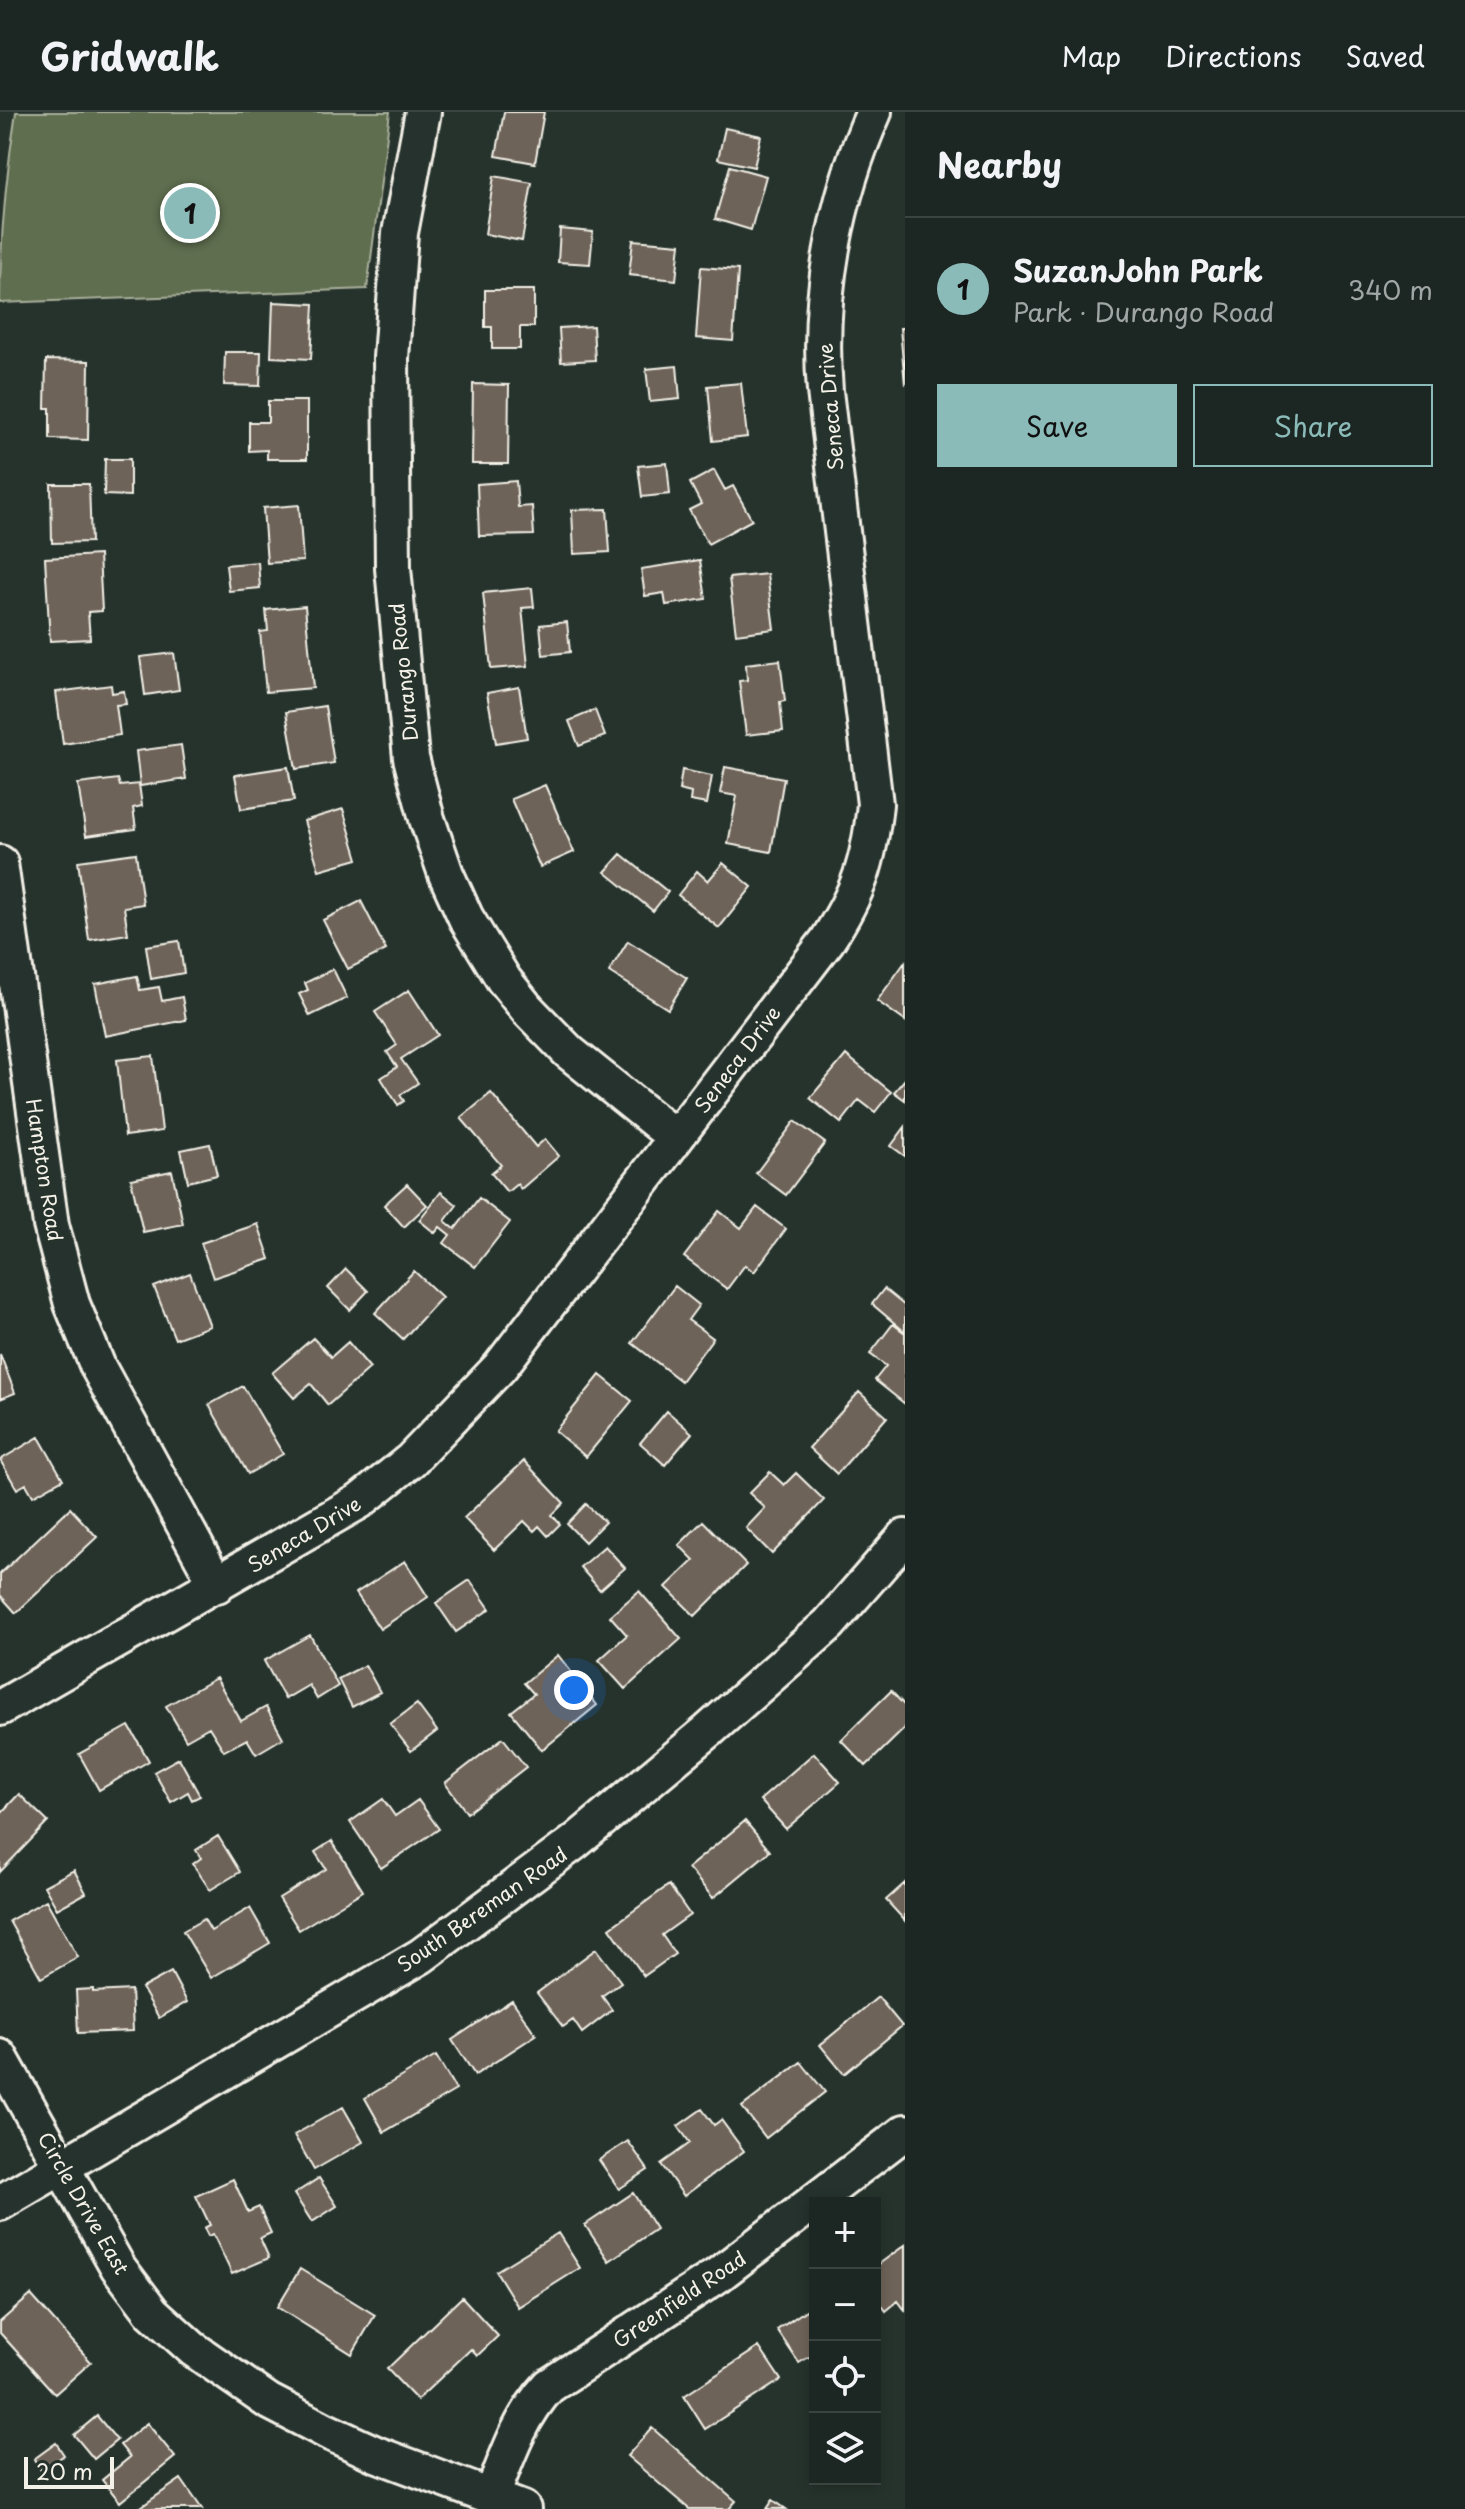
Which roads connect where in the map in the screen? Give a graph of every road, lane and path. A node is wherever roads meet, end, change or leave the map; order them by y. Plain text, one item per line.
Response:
1 (423, 112) edge
2 (874, 112) edge
3 (0, 863) edge
4 (676, 1138) junction
5 (905, 1537) edge
6 (217, 1585) junction
7 (0, 1708) edge
8 (0, 2057) edge
9 (905, 2132) edge
10 (63, 2167) junction
11 (0, 2203) edge
12 (492, 2496) junction
13 (523, 2509) edge

1 - 4 street, Durango Road
2 - 4 street, Seneca Drive
3 - 6 street, Hampton Road
4 - 6 street, Seneca Drive
5 - 10 street, South Bereman Road
6 - 7 street, Seneca Drive
8 - 10 street, Circle Drive East
9 - 12 street, Greenfield Road
10 - 11 street, South Bereman Road
10 - 12 street, Circle Drive East
12 - 13 street, Circle Drive East

